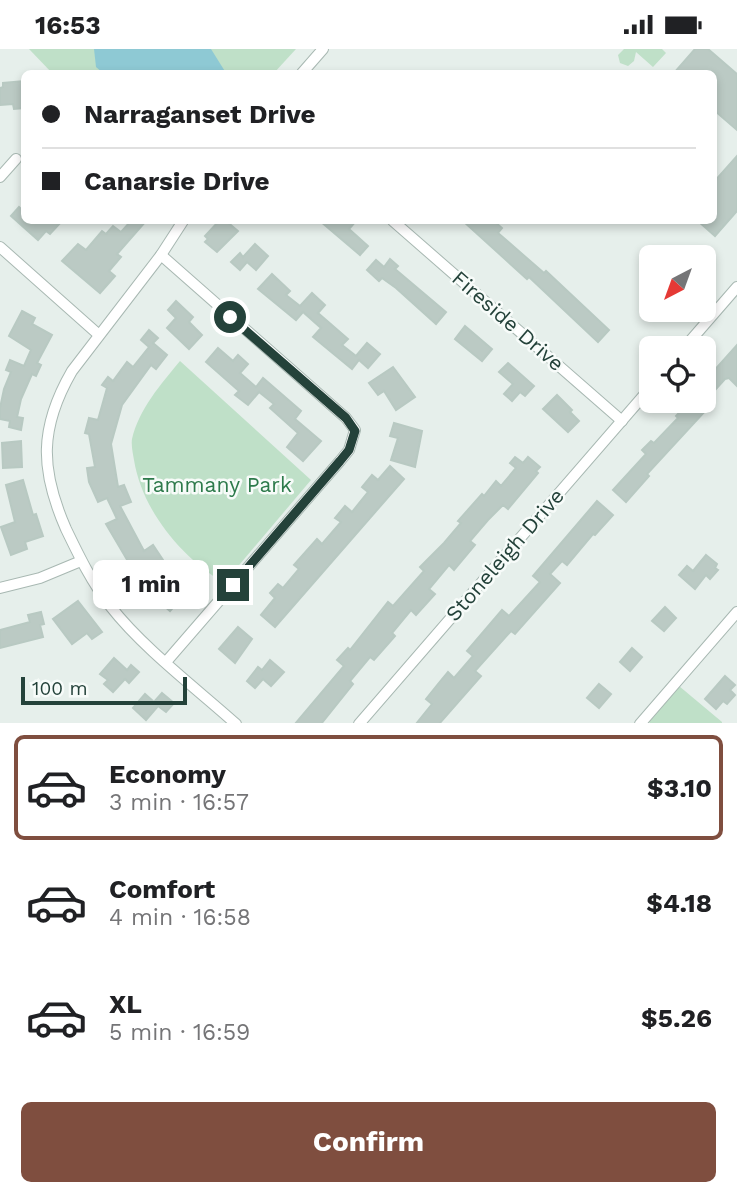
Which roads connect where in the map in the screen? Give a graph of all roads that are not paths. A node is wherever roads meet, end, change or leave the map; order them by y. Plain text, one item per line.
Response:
1 (323, 49) edge
2 (305, 70) edge
3 (16, 159) dead end
4 (0, 177) edge
5 (181, 224) edge
6 (396, 224) edge
7 (0, 247) edge
8 (161, 255) junction
9 (737, 287) edge
10 (99, 335) junction
11 (694, 336) edge
12 (639, 401) edge
13 (622, 421) junction
14 (81, 561) junction
15 (0, 588) edge
16 (737, 612) edge
17 (166, 662) junction
18 (236, 723) edge
19 (359, 723) edge
20 (640, 723) edge

1 - 2 street
3 - 4 street
5 - 8 street
6 - 13 street, Fireside Drive
7 - 10 street
8 - 10 street
8 - 17 street
9 - 11 street
10 - 14 street
12 - 13 street, Stoneleigh Drive
13 - 19 street, Stoneleigh Drive
14 - 15 street
14 - 17 street
16 - 20 street
17 - 18 street

